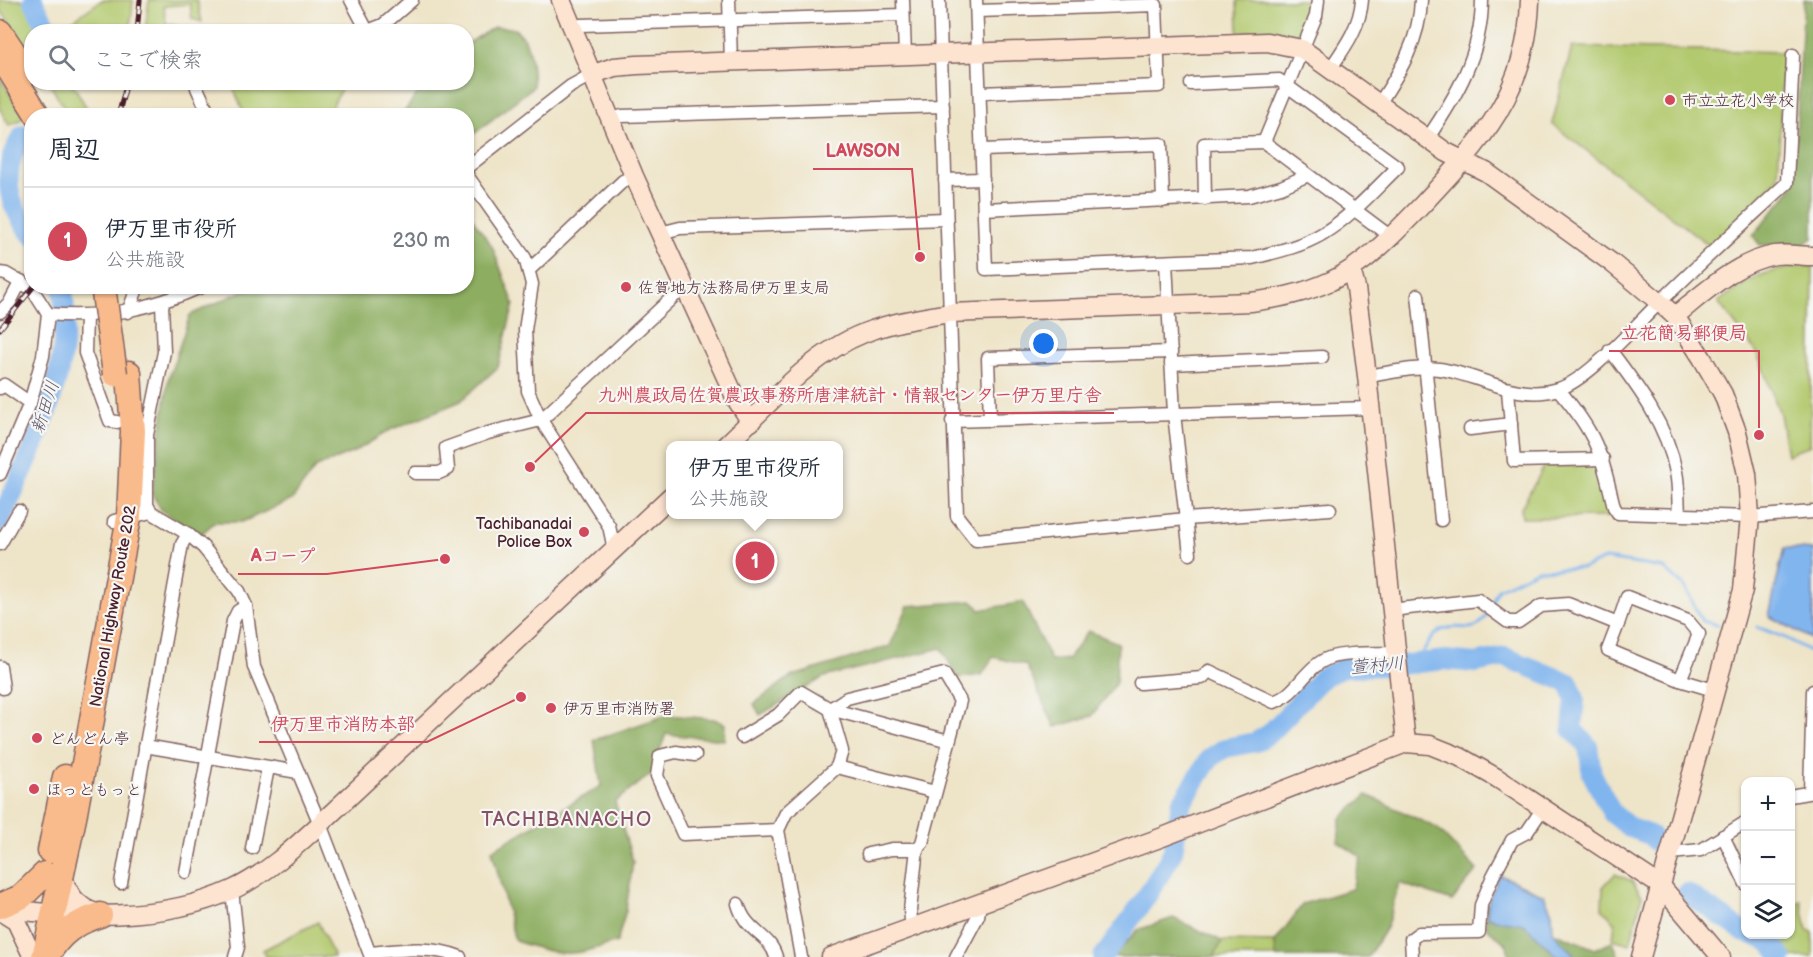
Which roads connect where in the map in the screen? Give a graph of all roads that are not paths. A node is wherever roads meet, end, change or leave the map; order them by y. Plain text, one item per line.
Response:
1 (351, 0) edge
2 (412, 0) edge
3 (561, 0) edge
4 (729, 0) edge
5 (903, 0) edge
6 (939, 0) edge
7 (1318, 0) edge
8 (1362, 0) edge
9 (1420, 0) edge
10 (1482, 0) edge
11 (1530, 0) edge
12 (977, 6) edge
13 (903, 15) junction
14 (730, 20) junction
15 (365, 24) edge
16 (384, 24) edge
17 (572, 28) junction
18 (0, 32) edge
19 (1158, 46) junction
20 (1302, 49) junction
21 (978, 52) junction
22 (941, 54) junction
23 (0, 55) edge
24 (905, 55) junction
25 (1793, 56) dead end
26 (731, 61) junction
27 (24, 69) edge
28 (1330, 69) junction
29 (591, 75) junction
30 (1191, 84) dead end
31 (1287, 85) junction
32 (37, 90) edge
33 (198, 90) edge
34 (980, 93) junction
35 (1379, 104) junction
36 (943, 106) junction
37 (33, 108) edge
38 (48, 108) edge
39 (206, 108) edge
40 (610, 120) junction
41 (1427, 139) junction
42 (1264, 142) junction
43 (982, 150) junction
44 (1463, 161) junction
45 (474, 162) edge
46 (634, 176) junction
47 (1306, 176) junction
48 (983, 179) junction
49 (945, 180) junction
50 (474, 185) edge
51 (1205, 199) junction
52 (1163, 201) junction
53 (984, 209) junction
54 (1353, 211) junction
55 (946, 219) junction
56 (660, 233) junction
57 (1391, 237) junction
58 (1813, 256) edge
59 (1166, 262) junction
60 (529, 270) junction
61 (1351, 270) junction
62 (0, 273) edge
63 (21, 281) junction
64 (24, 283) edge
65 (686, 289) junction
66 (35, 294) edge
67 (105, 294) edge
68 (117, 294) edge
69 (135, 294) edge
70 (185, 294) edge
71 (1418, 295) dead end
72 (1659, 302) junction
73 (162, 304) junction
74 (1168, 305) junction
75 (0, 312) edge
76 (128, 312) junction
77 (949, 313) junction
78 (48, 314) junction
79 (81, 316) junction
80 (1675, 316) junction
81 (1611, 350) junction
82 (1322, 357) dead end
83 (1171, 358) junction
84 (1425, 368) junction
85 (122, 373) junction
86 (1367, 376) junction
87 (0, 388) edge
88 (1558, 389) junction
89 (1508, 390) junction
90 (30, 403) junction
91 (1370, 408) junction
92 (1174, 414) junction
93 (541, 420) junction
94 (990, 420) junction
95 (952, 421) junction
96 (751, 422) junction
97 (1511, 424) junction
98 (132, 429) junction
99 (1470, 429) dead end
100 (730, 441) edge
101 (1603, 459) junction
102 (415, 472) dead end
103 (0, 474) edge
104 (666, 501) edge
105 (1330, 509) dead end
106 (19, 511) dead end
107 (1813, 512) edge
108 (1679, 514) junction
109 (131, 517) junction
110 (1750, 517) junction
111 (1186, 519) junction
112 (1441, 520) dead end
113 (188, 534) junction
114 (0, 544) edge
115 (614, 549) junction
116 (1190, 554) dead end
117 (246, 606) junction
118 (1391, 610) junction
119 (1618, 624) junction
120 (1396, 652) junction
121 (0, 667) edge
122 (1680, 680) junction
123 (1140, 683) dead end
124 (3, 688) dead end
125 (1717, 691) junction
126 (1813, 691) edge
127 (830, 709) junction
128 (742, 737) dead end
129 (949, 741) junction
130 (1406, 743) junction
131 (145, 746) junction
132 (695, 755) dead end
133 (207, 757) junction
134 (837, 767) junction
135 (268, 768) junction
136 (298, 772) junction
137 (935, 792) junction
138 (1812, 792) edge
139 (1795, 795) edge
140 (1543, 808) junction
141 (320, 824) junction
142 (1741, 825) edge
143 (778, 830) junction
144 (1723, 836) junction
145 (252, 848) dead end
146 (917, 849) junction
147 (1671, 853) junction
148 (868, 854) dead end
149 (54, 872) junction
150 (186, 872) dead end
151 (1741, 874) edge
152 (121, 883) dead end
153 (1661, 886) junction
154 (232, 890) junction
155 (738, 904) dead end
156 (980, 904) junction
157 (0, 908) edge
158 (45, 913) junction
159 (100, 915) junction
160 (912, 929) junction
161 (370, 955) edge
162 (38, 956) edge
163 (235, 957) edge
164 (459, 957) edge
165 (776, 957) edge
166 (801, 957) edge
167 (831, 957) edge
168 (956, 957) edge
169 (1412, 957) edge
170 (1641, 957) edge
171 (1721, 957) edge

1 - 15 street
2 - 16 street
3 - 17 street
4 - 14 street
5 - 13 street
6 - 22 street
7 - 20 street
8 - 28 street
9 - 35 street
10 - 41 street
11 - 44 street
12 - 19 street
12 - 21 street
13 - 14 street
13 - 24 street
14 - 17 street
14 - 26 street
17 - 29 street
18 - 27 highway
19 - 20 street
19 - 21 street
19 - 34 street
20 - 28 street
20 - 31 street
21 - 22 street
21 - 34 street
22 - 24 street
22 - 36 street
23 - 37 highway
24 - 26 street
25 - 72 street
26 - 29 street
28 - 35 street
29 - 40 street
29 - 45 street
30 - 31 street
31 - 42 street
31 - 54 street
32 - 38 highway
33 - 39 street
34 - 43 street
35 - 41 street
36 - 40 street
36 - 49 street
40 - 46 street
41 - 44 street
42 - 47 street
42 - 51 street
43 - 48 street
43 - 52 street
44 - 57 street
44 - 72 street
46 - 56 street
46 - 60 street
47 - 51 street
47 - 54 street
48 - 49 street
48 - 53 street
49 - 55 street
50 - 60 street
51 - 52 street
52 - 53 street
53 - 59 street
54 - 57 street
54 - 59 street
55 - 56 street
55 - 77 street
56 - 65 street
57 - 61 street
58 - 80 street
59 - 74 street
60 - 93 street
61 - 74 street
61 - 86 street
62 - 63 street
63 - 64 street
63 - 75 street
65 - 93 street
65 - 96 street
66 - 78 street
67 - 85 highway, National Highway Route 202, bridge
68 - 85 highway, National Highway Route 202
69 - 76 street
70 - 73 street
71 - 84 street
72 - 80 street
72 - 81 street
73 - 76 street
73 - 98 street
74 - 77 street
74 - 83 street
76 - 79 street
77 - 95 street
77 - 96 street
78 - 79 street
78 - 90 street
79 - 98 street
80 - 110 street
81 - 88 street
81 - 108 street
82 - 83 street
83 - 92 street
83 - 94 street
84 - 86 street
84 - 89 street
84 - 112 street
85 - 98 highway, National Highway Route 202
86 - 91 street
87 - 90 street
88 - 89 street
88 - 101 street
89 - 97 street
90 - 103 street
91 - 92 street
91 - 118 street
92 - 94 street
92 - 111 street
93 - 102 street
93 - 115 street
94 - 95 street
95 - 111 street
96 - 100 street
97 - 99 street
97 - 101 street
98 - 109 highway, National Highway Route 202
101 - 108 street
104 - 115 street
105 - 111 street
106 - 114 street
107 - 110 street
108 - 110 street
109 - 113 street
109 - 149 highway, National Highway Route 202
110 - 125 street
111 - 116 street
113 - 117 street
113 - 131 street
115 - 141 street
117 - 133 street
117 - 136 street
118 - 119 street
118 - 120 street
119 - 122 street
119 - 122 street
120 - 123 street
120 - 130 street
121 - 124 street
122 - 125 street
125 - 147 street
126 - 138 street
127 - 128 street
127 - 129 street
127 - 129 street
127 - 134 street
129 - 137 street
130 - 140 street
130 - 156 street
131 - 133 street
131 - 152 street
132 - 143 street
133 - 135 street
133 - 150 street
134 - 137 street
134 - 143 street
135 - 136 street
135 - 145 street
136 - 141 street
137 - 146 street
138 - 139 street
140 - 153 street
140 - 169 street
141 - 154 street
141 - 161 street
142 - 144 street
143 - 166 street
144 - 147 street
144 - 151 street
146 - 148 street
146 - 160 street
147 - 153 street
149 - 157 highway
149 - 158 highway, National Highway Route 202
149 - 159 street
153 - 170 street
153 - 171 street
154 - 159 street
154 - 163 street
155 - 165 street
156 - 160 street
156 - 168 street
157 - 158 street
157 - 162 street
158 - 159 street
158 - 162 highway, National Highway Route 202
159 - 162 highway
160 - 167 street
161 - 164 street

